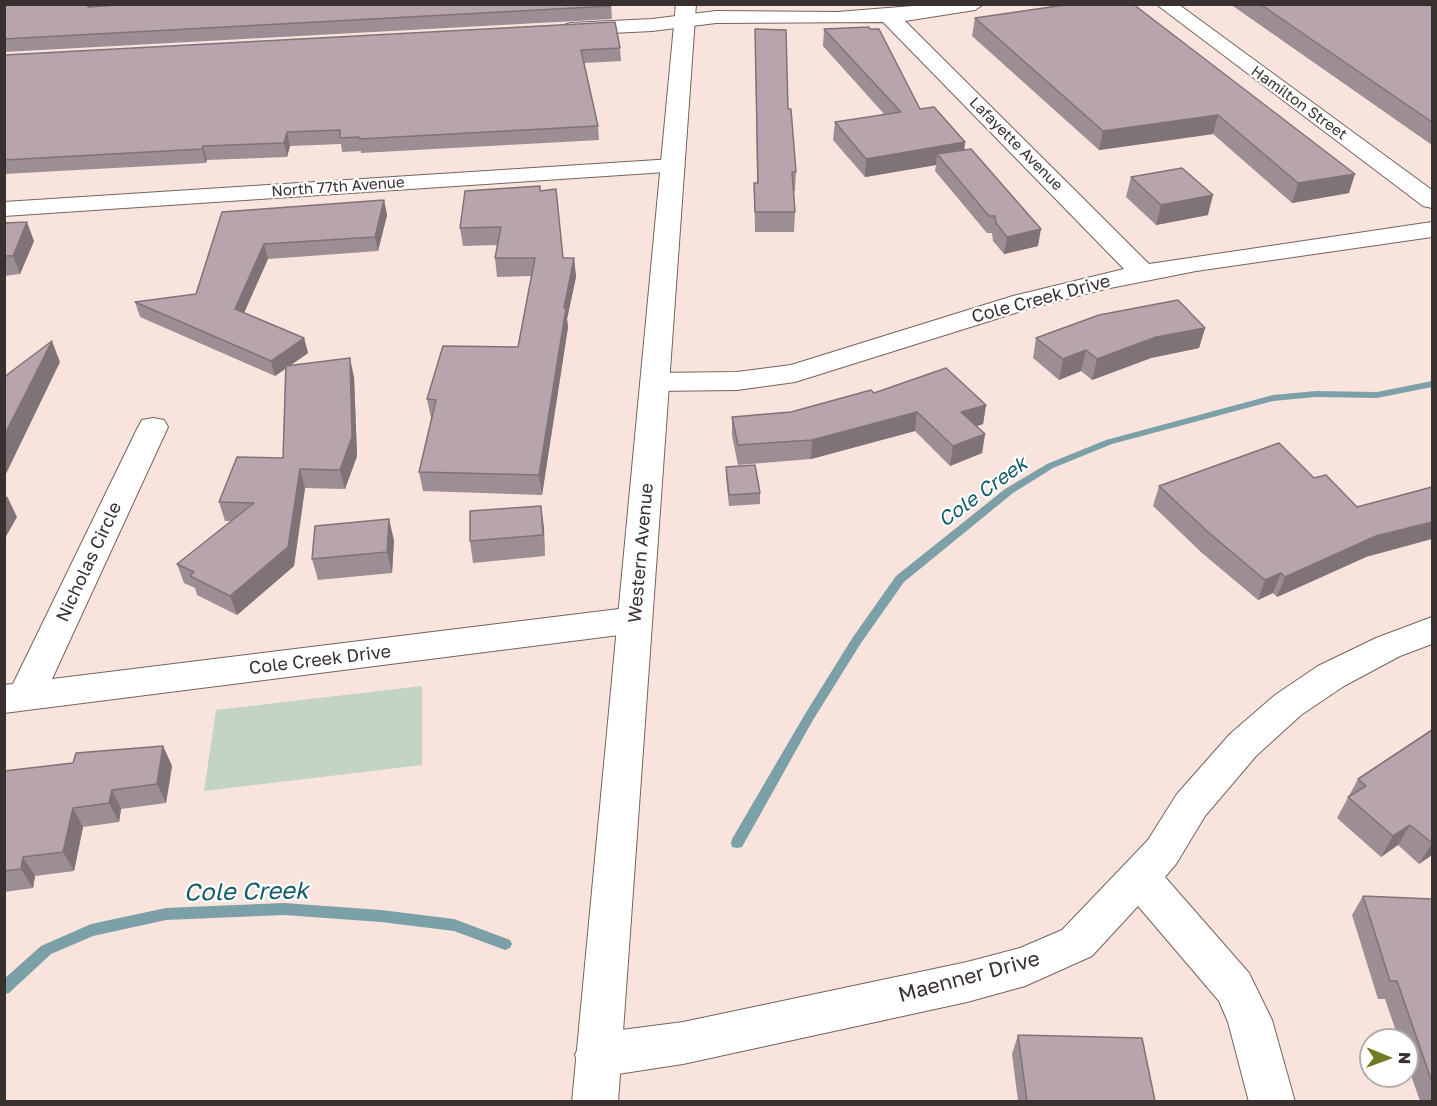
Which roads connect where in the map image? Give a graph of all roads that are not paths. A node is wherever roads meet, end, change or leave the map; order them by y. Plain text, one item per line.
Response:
1 (975, 4) edge
2 (1165, 4) edge
3 (686, 13) edge
4 (888, 15) junction
5 (546, 31) edge
6 (673, 166) junction
7 (1432, 201) edge
8 (4, 209) edge
9 (1432, 230) edge
10 (1143, 273) junction
11 (655, 382) junction
12 (153, 427) dead end
13 (635, 620) junction
14 (1432, 630) edge
15 (15, 698) edge
16 (1139, 877) junction
17 (598, 1055) junction
18 (595, 1101) edge
19 (1272, 1101) edge

1 - 4 street
2 - 7 street, Hamilton Street
3 - 4 street
3 - 5 street
3 - 6 street, Western Avenue
4 - 10 street, Lafayette Avenue
6 - 8 street, North 77th Avenue
6 - 11 street, Western Avenue
9 - 10 street, Cole Creek Drive
10 - 11 street, Cole Creek Drive
11 - 13 street, Western Avenue
12 - 15 street, Nicholas Circle
13 - 15 street, Cole Creek Drive
13 - 17 street, Western Avenue
14 - 16 street, Maenner Drive
16 - 17 street, Maenner Drive
16 - 19 street
17 - 18 street, Western Avenue

